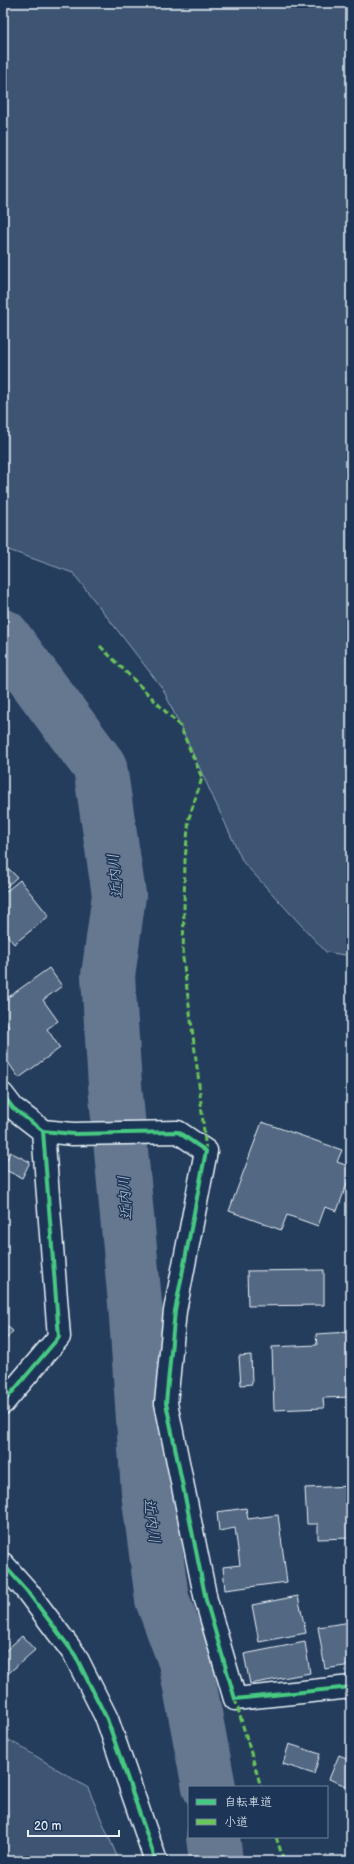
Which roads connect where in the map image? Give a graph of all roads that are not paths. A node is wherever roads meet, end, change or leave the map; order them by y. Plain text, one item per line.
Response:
1 (3, 1095) edge
2 (43, 1131) junction
3 (3, 1403) edge
4 (3, 1564) edge
5 (351, 1688) edge
6 (156, 1861) edge

1 - 2 street
2 - 3 street
2 - 5 street
4 - 6 street

